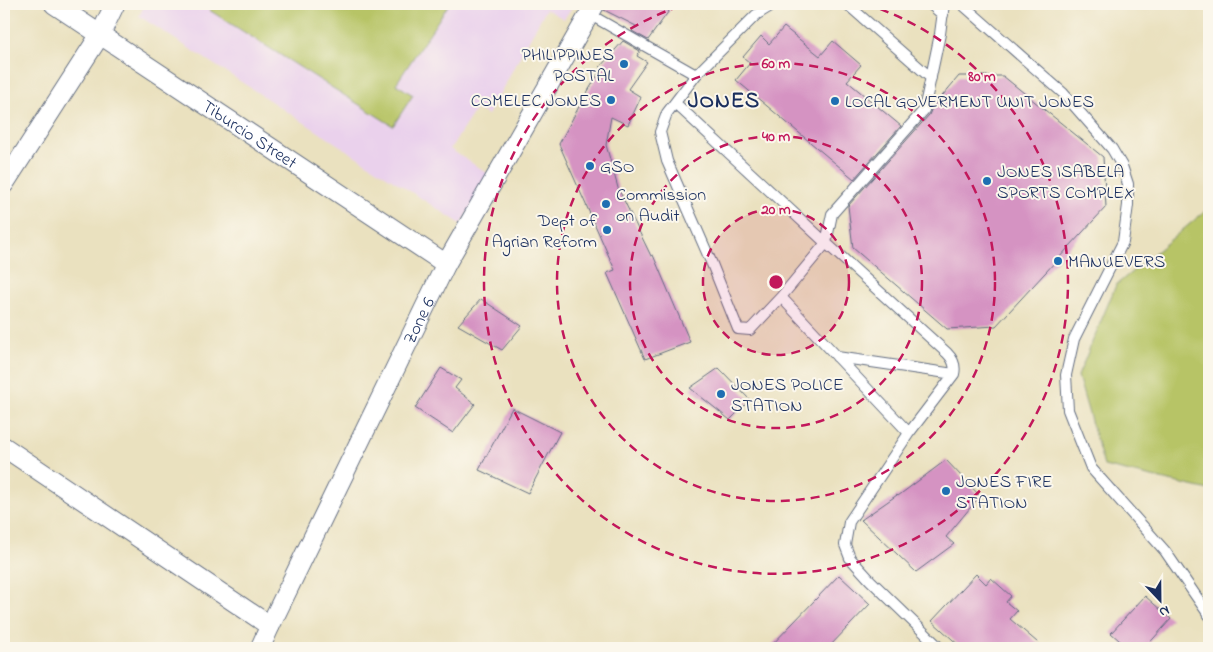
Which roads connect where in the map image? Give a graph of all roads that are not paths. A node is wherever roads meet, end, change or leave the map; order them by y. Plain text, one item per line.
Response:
1 (54, 4) edge
2 (116, 4) edge
3 (774, 4) edge
4 (847, 4) edge
5 (930, 4) edge
6 (944, 4) edge
7 (962, 4) edge
8 (592, 9) edge
9 (942, 15) junction
10 (100, 35) junction
11 (696, 75) junction
12 (931, 78) junction
13 (675, 103) junction
14 (4, 184) edge
15 (826, 243) junction
16 (446, 264) junction
17 (781, 297) junction
18 (838, 357) junction
19 (954, 374) junction
20 (909, 433) junction
21 (4, 447) edge
22 (1209, 615) edge
23 (270, 626) junction
24 (260, 648) edge
25 (940, 648) edge

1 - 10 street, Tiburcio Street
2 - 10 street
3 - 11 lane
4 - 12 lane
5 - 9 lane
6 - 9 lane
7 - 22 lane
8 - 11 lane
8 - 16 street, Zone 6
9 - 12 lane
10 - 14 street
10 - 16 street, Tiburcio Street
11 - 13 lane
12 - 15 lane
13 - 15 lane
13 - 17 lane
15 - 17 lane
15 - 19 lane
16 - 23 street, Zone 6
17 - 18 lane
18 - 19 lane
18 - 20 lane
19 - 20 lane
20 - 25 lane
21 - 23 street
23 - 24 street, Zone 6

